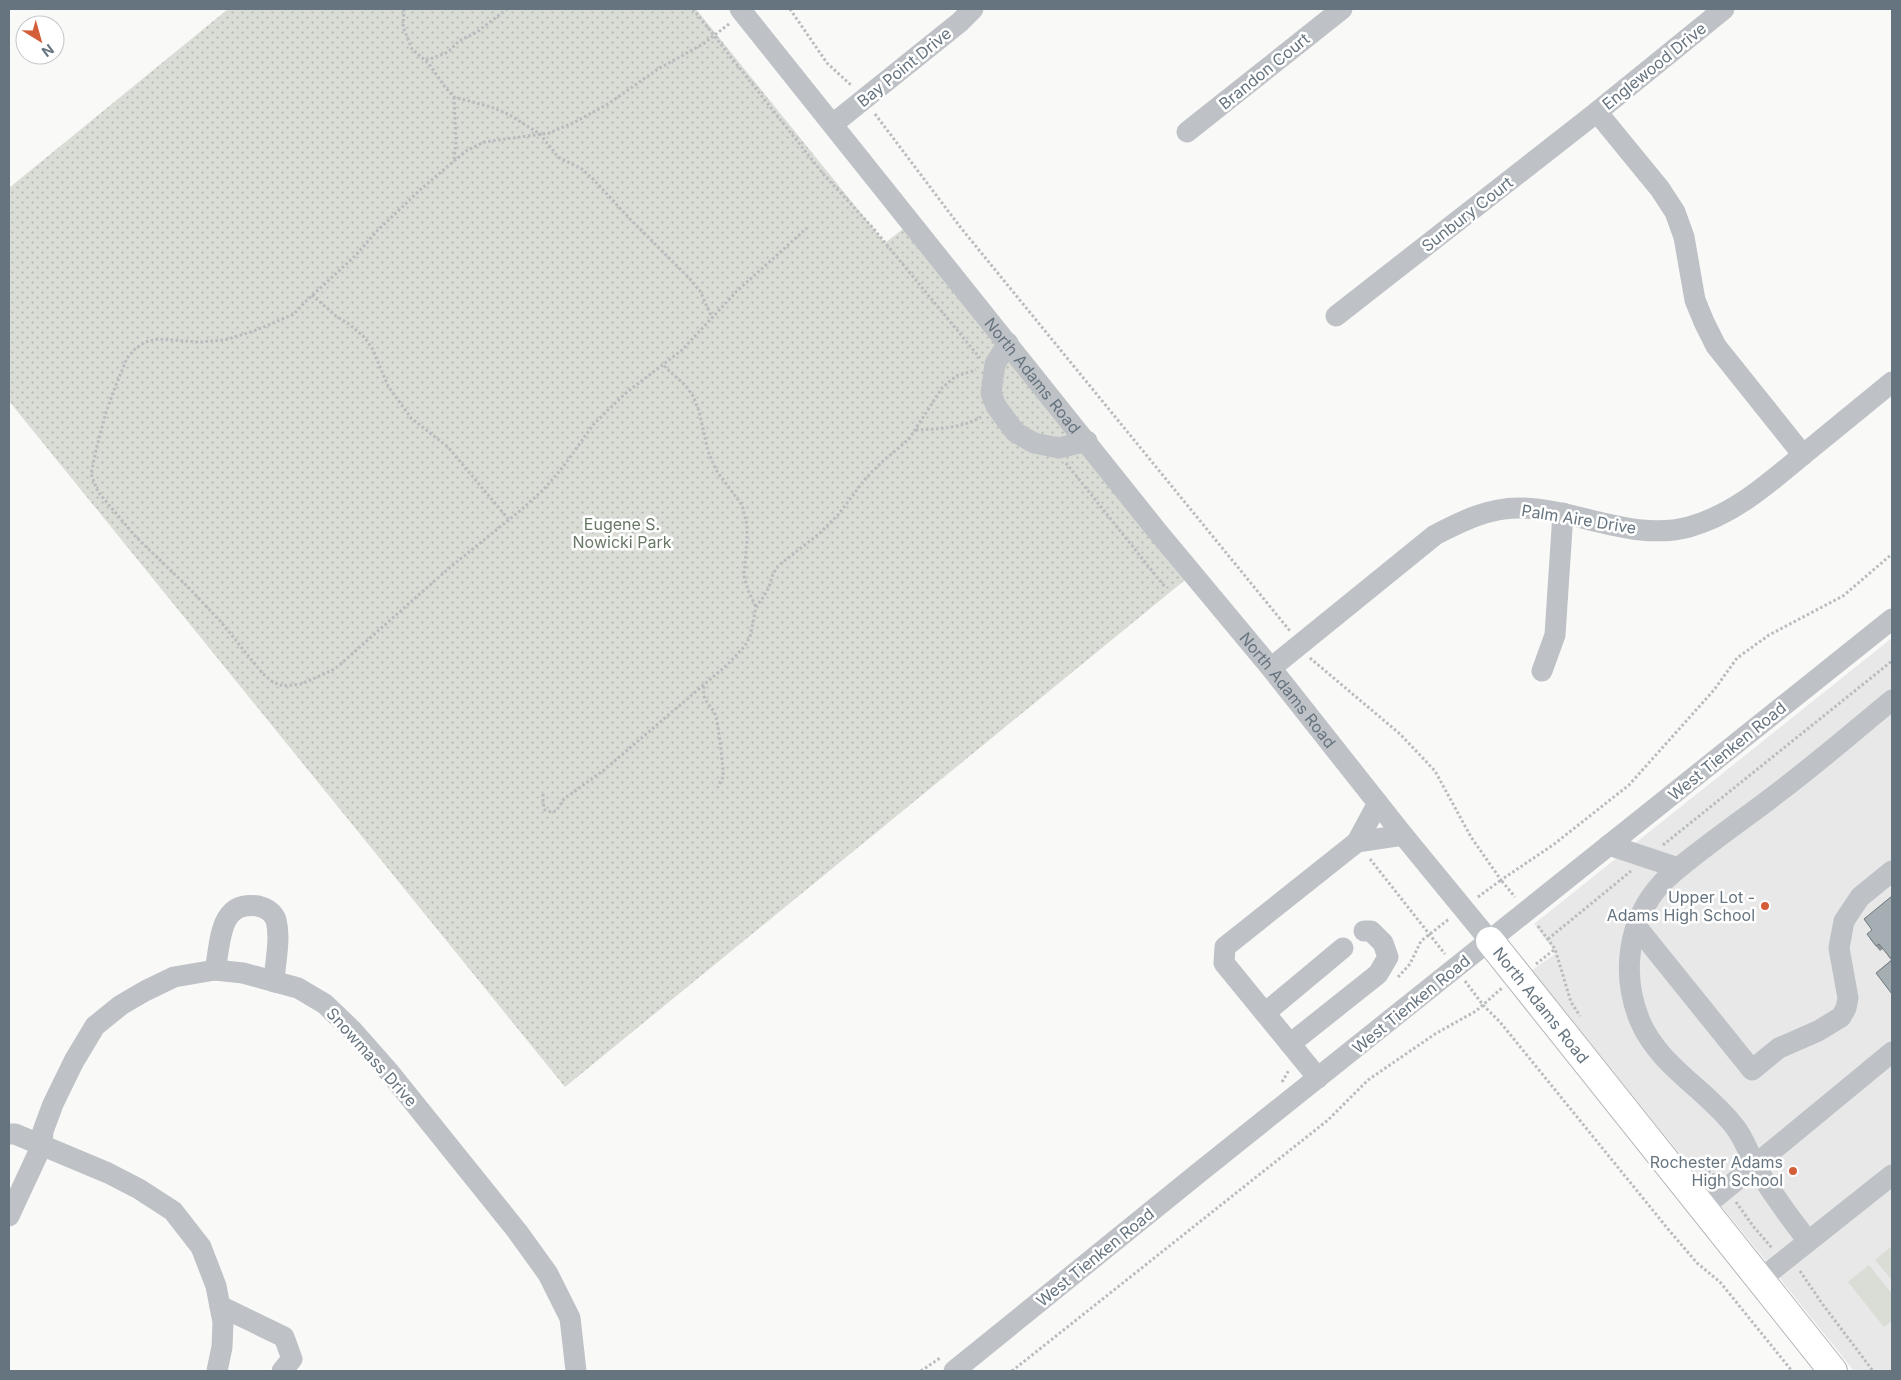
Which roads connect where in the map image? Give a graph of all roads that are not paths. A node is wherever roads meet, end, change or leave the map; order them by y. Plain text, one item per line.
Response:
1 (973, 9) edge
2 (1342, 9) edge
3 (1724, 9) edge
4 (742, 11) edge
5 (1598, 112) junction
6 (833, 124) junction
7 (1187, 132) dead end
8 (1336, 316) dead end
9 (1008, 343) junction
10 (1892, 382) edge
11 (1087, 442) junction
12 (1803, 455) junction
13 (1563, 513) junction
14 (1892, 619) edge
15 (1271, 668) junction
16 (1542, 671) dead end
17 (1890, 708) edge
18 (1378, 803) junction
19 (1403, 835) junction
20 (1357, 842) junction
21 (1610, 845) junction
22 (1678, 868) junction
23 (1892, 871) edge
24 (1636, 926) junction
25 (1364, 931) dead end
26 (1490, 941) junction
27 (1343, 948) dead end
28 (215, 970) junction
29 (274, 982) junction
30 (1265, 1014) junction
31 (1290, 1044) junction
32 (1892, 1052) edge
33 (1318, 1078) junction
34 (11, 1131) edge
35 (42, 1146) junction
36 (1755, 1164) junction
37 (1892, 1175) edge
38 (1704, 1207) junction
39 (9, 1216) edge
40 (1808, 1241) junction
41 (1761, 1279) junction
42 (220, 1306) junction
43 (217, 1371) edge
44 (282, 1371) edge
45 (576, 1371) edge
46 (954, 1371) edge
47 (1834, 1371) edge

1 - 6 street, Bay Point Drive
2 - 7 street, Brandon Court
3 - 5 street, Englewood Drive
4 - 6 street, North Adams Road
5 - 8 street, Sunbury Court
5 - 12 street, Englewood Drive
6 - 9 street, North Adams Road
9 - 11 street, North Adams Road
9 - 11 street
10 - 12 street, Palm Aire Drive
11 - 15 street, North Adams Road
12 - 13 street, Palm Aire Drive
13 - 15 street, Palm Aire Drive
13 - 16 street
14 - 21 street, West Tienken Road
15 - 18 street, North Adams Road
17 - 22 street
18 - 19 street, North Adams Road
18 - 20 street
19 - 20 street
19 - 26 street, North Adams Road
20 - 30 street
21 - 22 street
21 - 26 street, West Tienken Road
22 - 24 street
23 - 24 street
24 - 36 street
25 - 31 street
26 - 33 street, West Tienken Road
26 - 38 main road, North Adams Road
27 - 30 street
28 - 29 street, Snowmass Drive
28 - 29 street
28 - 35 street, Snowmass Drive
29 - 45 street, Snowmass Drive
30 - 31 street
31 - 33 street
32 - 36 street
33 - 46 street, West Tienken Road
34 - 35 street
35 - 39 street, Snowmass Drive
35 - 42 street
36 - 38 street
36 - 40 street
37 - 40 street
38 - 41 main road, North Adams Road
40 - 41 street
41 - 47 main road, North Adams Road
42 - 43 street
42 - 44 street

